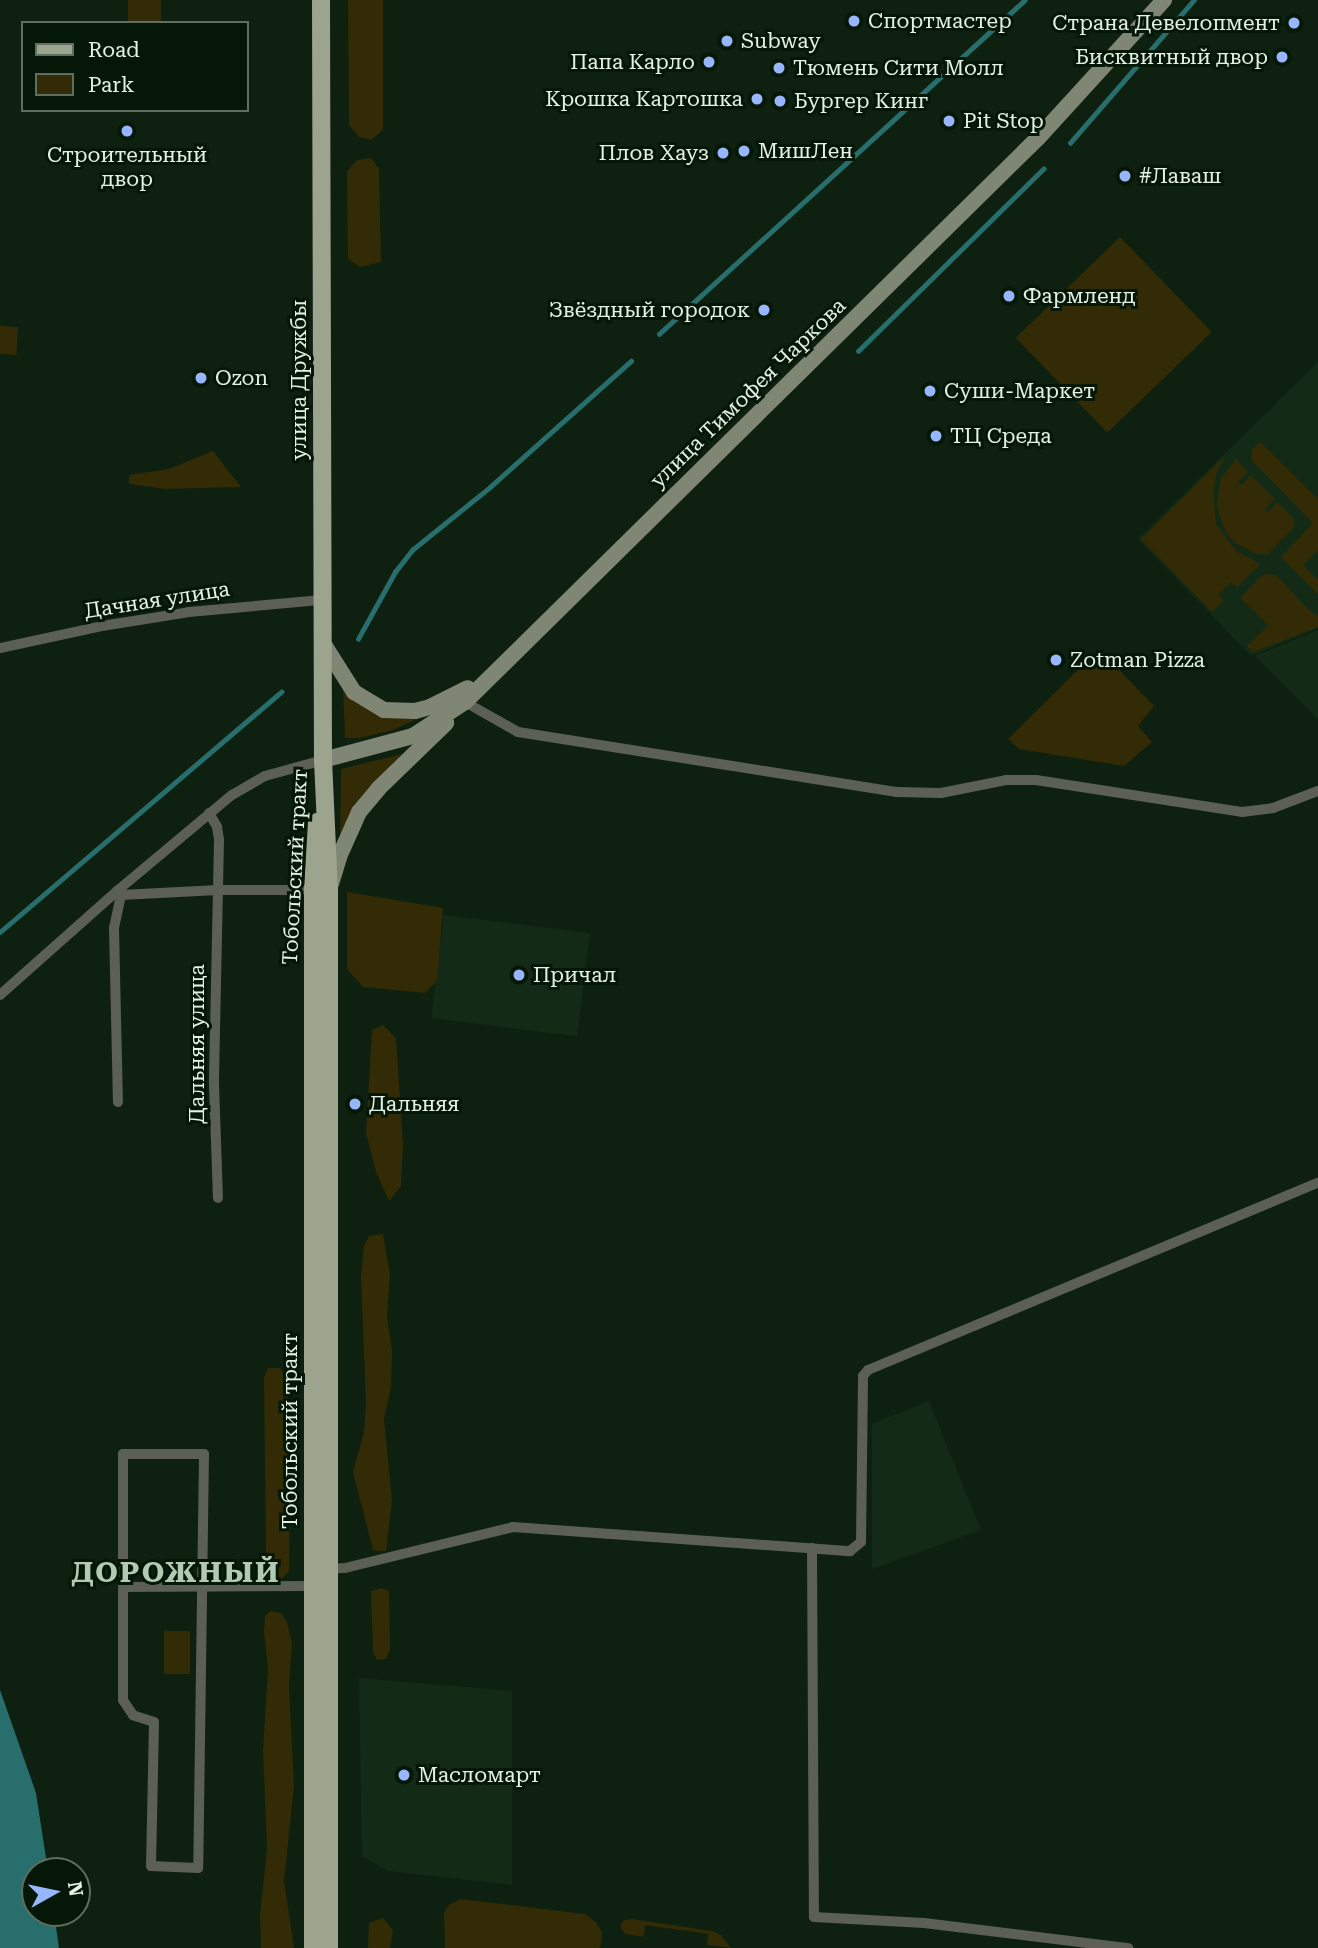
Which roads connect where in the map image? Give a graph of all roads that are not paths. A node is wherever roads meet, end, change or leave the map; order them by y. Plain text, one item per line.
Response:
1 (321, 0) edge
2 (1164, 0) edge
3 (322, 600) junction
4 (323, 643) junction
5 (0, 648) edge
6 (494, 671) junction
7 (465, 702) junction
8 (323, 760) junction
9 (1318, 792) edge
10 (209, 813) junction
11 (218, 890) junction
12 (321, 890) junction
13 (119, 893) junction
14 (0, 995) edge
15 (118, 1102) dead end
16 (1318, 1184) edge
17 (321, 1197) junction
18 (218, 1198) dead end
19 (812, 1548) junction
20 (329, 1569) junction
21 (203, 1585) junction
22 (313, 1586) junction
23 (124, 1587) junction
24 (313, 1948) edge
25 (330, 1948) edge
26 (1128, 1948) edge

1 - 3 main road, улица Дружбы
2 - 6 main road, улица Тимофея Чаркова
3 - 4 main road, улица Дружбы
3 - 5 street, Дачная улица
4 - 6 main road
4 - 8 main road, улица Дружбы
6 - 7 main road, улица Тимофея Чаркова
7 - 8 main road, улица Тимофея Чаркова
7 - 9 street
7 - 12 main road
8 - 10 street
8 - 12 main road, Тобольский тракт
10 - 11 street, Дальняя улица
10 - 13 street
11 - 12 street
11 - 13 street
11 - 18 street, Дальняя улица
12 - 17 main road, Тобольский тракт
13 - 14 street
13 - 15 street
16 - 19 street
17 - 20 main road, Тобольский тракт
17 - 22 main road, Тобольский тракт
19 - 20 street
19 - 26 street
20 - 25 main road, Тобольский тракт
21 - 22 street
21 - 23 street
21 - 23 street
21 - 23 street
22 - 24 main road, Тобольский тракт

